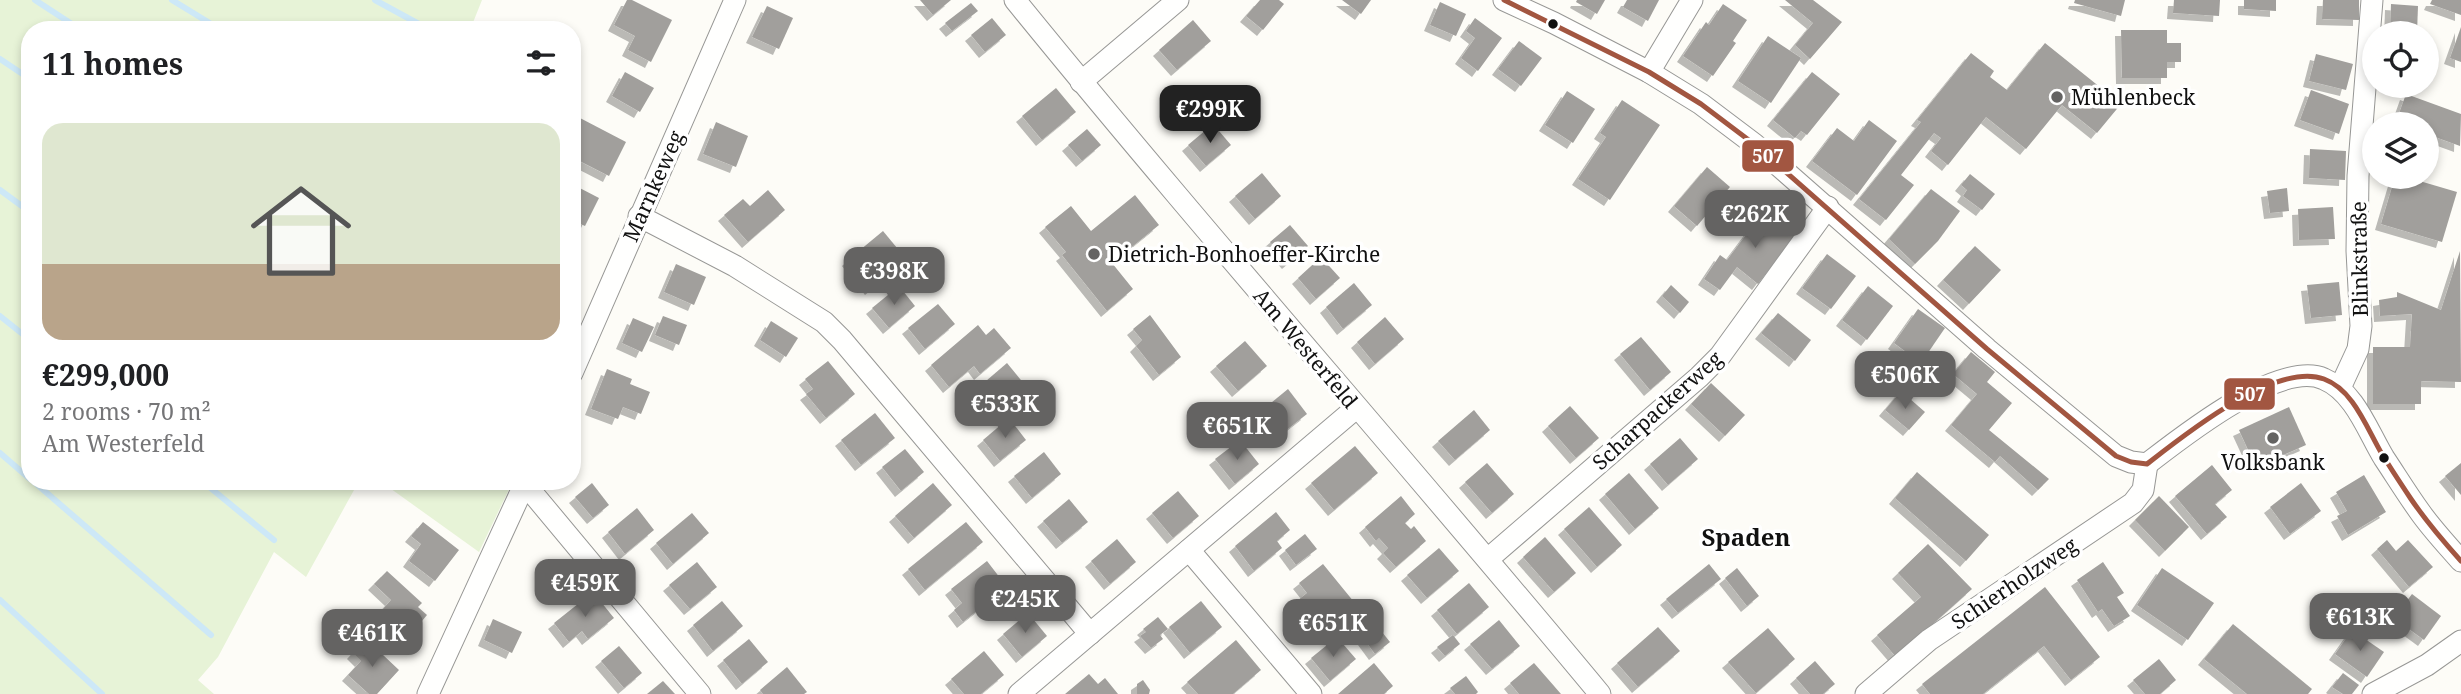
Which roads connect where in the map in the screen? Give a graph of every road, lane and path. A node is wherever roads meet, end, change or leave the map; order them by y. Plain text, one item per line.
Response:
1 (735, 0) edge
2 (1015, 0) edge
3 (1178, 0) edge
4 (1504, 0) edge
5 (1692, 0) edge
6 (2372, 0) edge
7 (1649, 72) junction
8 (1081, 82) junction
9 (1828, 207) junction
10 (639, 216) junction
11 (581, 352) edge
12 (2340, 387) junction
13 (1356, 408) junction
14 (2147, 464) junction
15 (521, 490) edge
16 (532, 490) edge
17 (1189, 550) junction
18 (1488, 559) junction
19 (2461, 561) edge
20 (1090, 634) junction
21 (2461, 641) edge
22 (428, 694) edge
23 (700, 694) edge
24 (1019, 694) edge
25 (1311, 694) edge
26 (1600, 694) edge
27 (1866, 694) edge
28 (2373, 694) edge

1 - 10 street, Marnkeweg
2 - 8 street, Am Westerfeld
3 - 8 street
4 - 7 street
5 - 7 street
6 - 12 street, Blinkstraße
7 - 9 street
8 - 13 street, Am Westerfeld
9 - 14 street
9 - 18 street, Scharpackerweg
10 - 11 street, Marnkeweg
10 - 20 street
12 - 14 street
12 - 19 street
13 - 17 street
13 - 18 street, Am Westerfeld
14 - 27 street, Schierholzweg
15 - 22 street
16 - 23 street
17 - 20 street
17 - 25 street
18 - 26 street, Am Westerfeld
20 - 24 street
21 - 28 street

